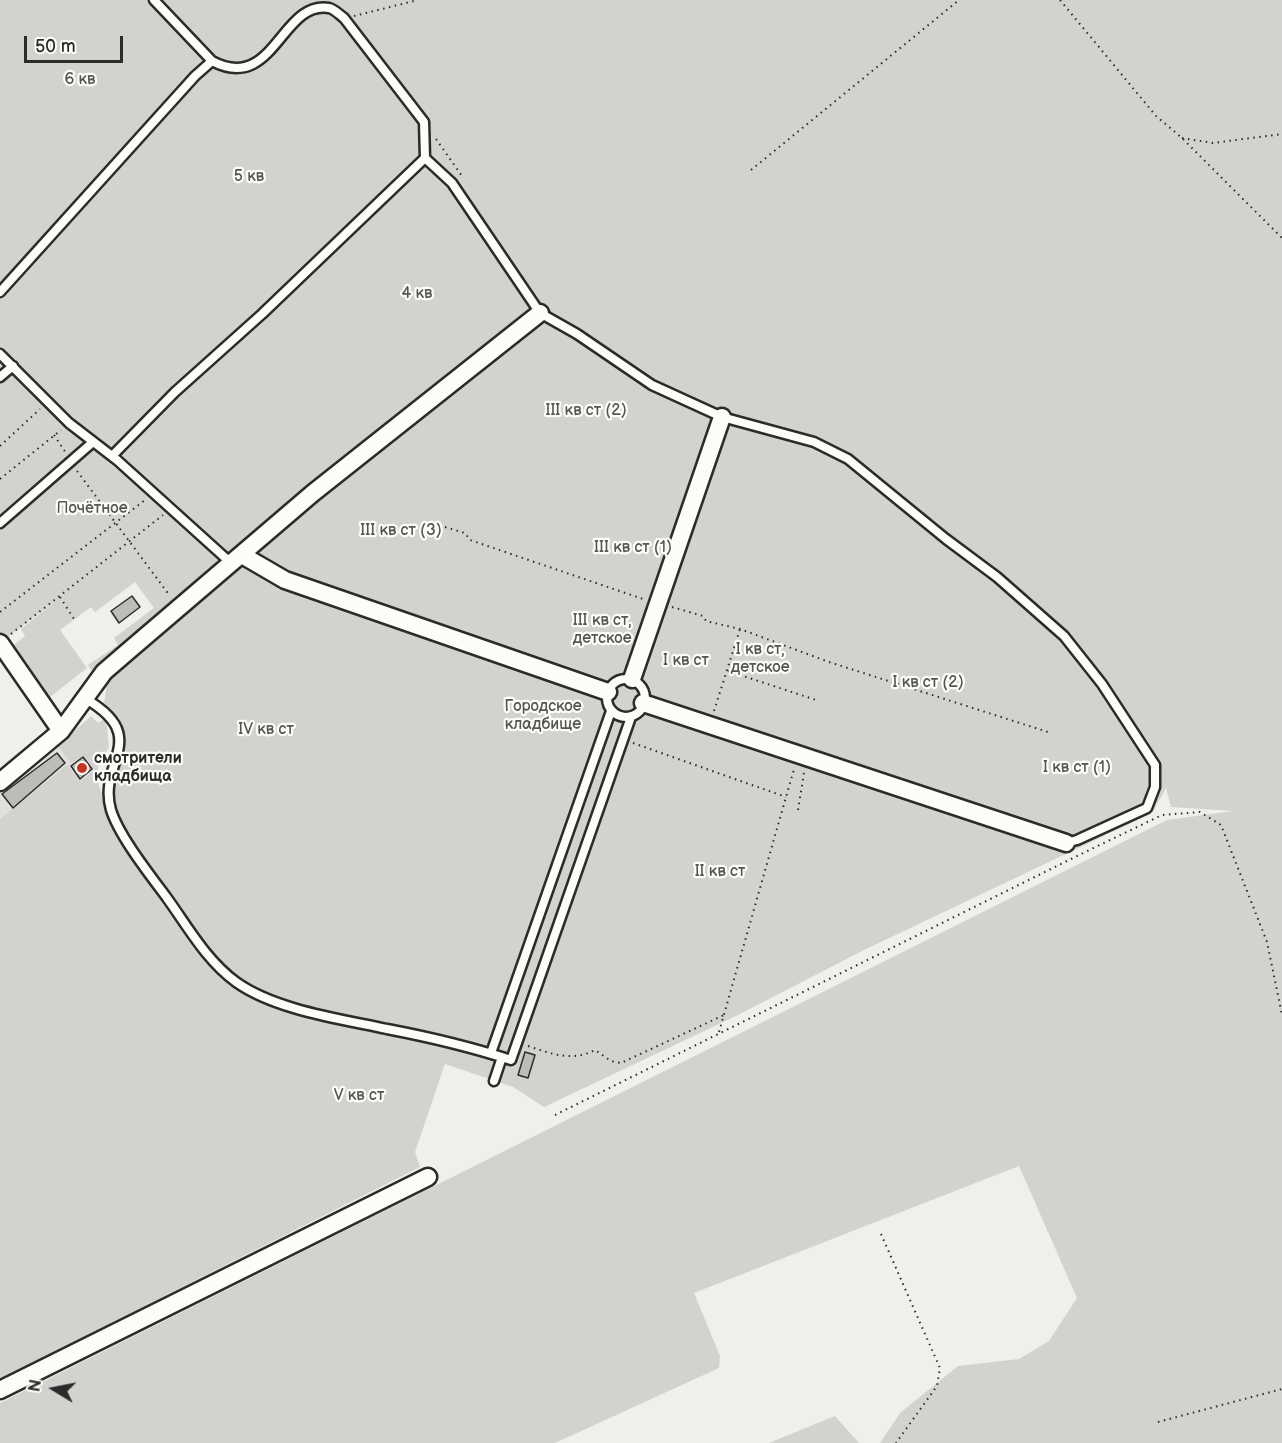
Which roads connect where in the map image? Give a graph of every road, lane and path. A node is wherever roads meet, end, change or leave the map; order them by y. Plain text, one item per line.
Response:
1 (154, 0) edge
2 (418, 0) edge
3 (959, 0) edge
4 (1060, 0) edge
5 (344, 18) junction
6 (212, 61) junction
7 (1282, 134) edge
8 (1182, 138) junction
9 (425, 158) junction
10 (751, 170) dead end
11 (1282, 238) edge
12 (0, 292) edge
13 (540, 313) junction
14 (0, 354) edge
15 (13, 366) junction
16 (0, 377) edge
17 (47, 403) junction
18 (722, 417) junction
19 (69, 423) junction
20 (54, 435) junction
21 (93, 442) junction
22 (0, 446) edge
23 (112, 456) junction
24 (72, 463) junction
25 (0, 478) edge
26 (153, 495) junction
27 (170, 510) junction
28 (117, 522) junction
29 (0, 524) edge
30 (445, 527) dead end
31 (131, 542) junction
32 (236, 559) junction
33 (60, 597) junction
34 (657, 603) junction
35 (179, 608) junction
36 (0, 612) edge
37 (74, 619) dead end
38 (740, 629) junction
39 (4, 640) edge
40 (727, 671) junction
41 (632, 679) junction
42 (608, 692) junction
43 (86, 699) junction
44 (816, 700) dead end
45 (643, 703) junction
46 (610, 711) junction
47 (631, 717) junction
48 (710, 725) junction
49 (61, 730) junction
50 (1048, 732) dead end
51 (622, 740) junction
52 (803, 757) junction
53 (0, 782) edge
54 (786, 797) junction
55 (798, 810) dead end
56 (1066, 843) joint
57 (724, 1015) junction
58 (1282, 1015) edge
59 (719, 1033) junction
60 (517, 1042) junction
61 (491, 1053) junction
62 (502, 1057) junction
63 (494, 1081) dead end
64 (555, 1115) dead end
65 (428, 1177) dead end
66 (880, 1234) dead end
67 (1282, 1389) edge
68 (0, 1390) edge
69 (1158, 1422) dead end
70 (896, 1443) edge

1 - 6 lane
2 - 5 path
3 - 10 path
4 - 8 path
5 - 6 lane
5 - 9 lane
6 - 12 lane
7 - 8 path
8 - 11 path
9 - 13 lane
9 - 23 lane
13 - 18 lane
13 - 32 street
14 - 15 lane
15 - 16 lane
15 - 17 lane
17 - 19 lane
17 - 22 path
18 - 34 street
18 - 56 lane
19 - 20 path
19 - 21 lane
20 - 24 path
20 - 25 path
21 - 23 lane
21 - 24 lane
23 - 26 lane
24 - 28 path
24 - 29 lane
26 - 27 lane
26 - 28 path
27 - 31 path
27 - 32 lane
28 - 31 path
28 - 36 path
30 - 34 path
31 - 33 path
31 - 35 path
32 - 35 street
32 - 42 street
33 - 37 path
33 - 39 path
34 - 38 path
34 - 41 street
35 - 43 street
38 - 40 path
38 - 50 path
39 - 49 street
40 - 44 path
40 - 48 path
41 - 42 lane
41 - 45 lane
42 - 46 lane
43 - 49 street
43 - 61 lane
45 - 47 lane
45 - 48 street
46 - 47 lane
46 - 61 lane
47 - 51 lane
48 - 52 street
49 - 53 street
51 - 54 path
51 - 60 lane
52 - 54 path
52 - 55 path
52 - 56 street
54 - 57 path
57 - 59 path
57 - 60 path
58 - 59 path
59 - 64 path
60 - 62 lane
61 - 62 lane
62 - 63 lane
65 - 68 street
66 - 70 path
67 - 69 path

